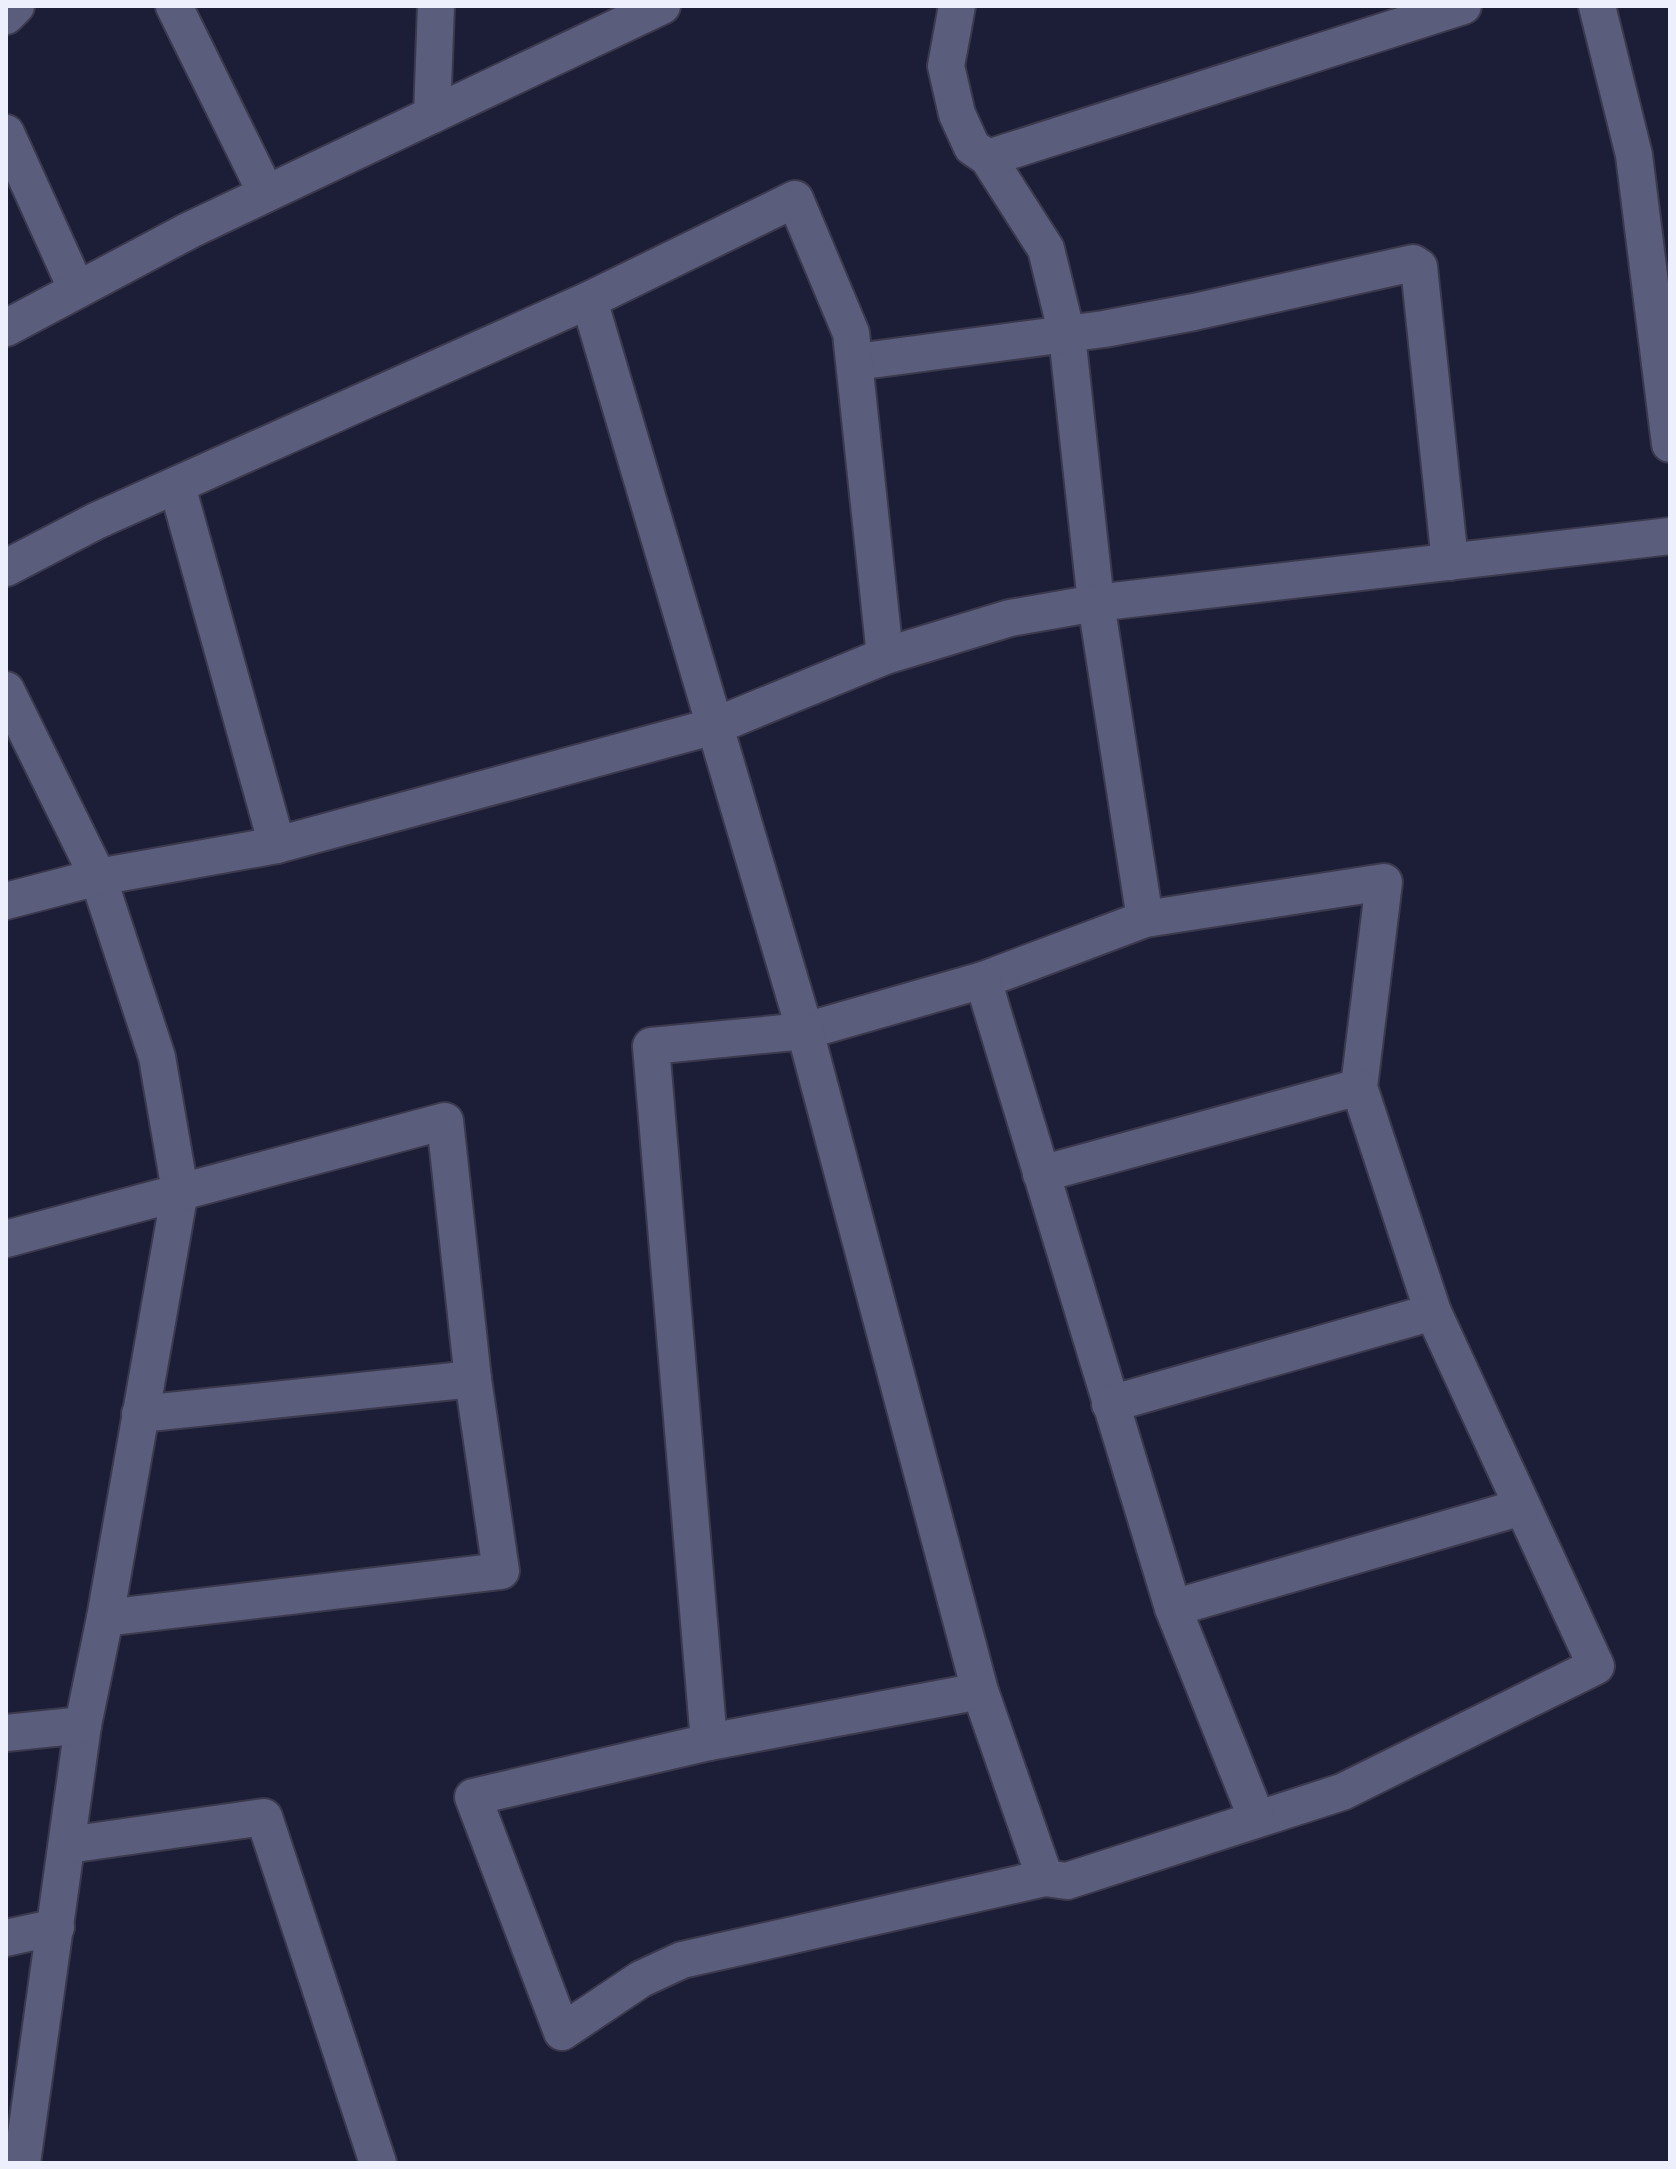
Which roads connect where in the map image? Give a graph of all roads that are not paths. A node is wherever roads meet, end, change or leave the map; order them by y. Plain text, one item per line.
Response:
1 (16, 6) edge
2 (174, 6) edge
3 (436, 6) edge
4 (662, 6) edge
5 (957, 6) edge
6 (1463, 6) edge
7 (1597, 6) edge
8 (6, 16) edge
9 (432, 115) junction
10 (6, 133) edge
11 (988, 158) junction
12 (266, 193) junction
13 (77, 290) junction
14 (589, 300) junction
15 (6, 328) edge
16 (1067, 335) junction
17 (856, 362) junction
18 (1670, 444) edge
19 (177, 486) junction
20 (1670, 536) edge
21 (1450, 562) junction
22 (6, 568) edge
23 (1096, 603) junction
24 (885, 656) junction
25 (6, 690) edge
26 (715, 726) junction
27 (277, 845) junction
28 (98, 877) junction
29 (6, 901) edge
30 (1145, 919) junction
31 (983, 980) junction
32 (805, 1031) junction
33 (1359, 1087) junction
34 (1041, 1174) junction
35 (180, 1191) junction
36 (6, 1239) edge
37 (1433, 1312) junction
38 (473, 1379) junction
39 (1110, 1404) junction
40 (140, 1414) junction
41 (1522, 1507) junction
42 (1173, 1608) junction
43 (105, 1618) junction
44 (980, 1691) junction
45 (83, 1725) junction
46 (6, 1733) edge
47 (709, 1742) junction
48 (1257, 1819) junction
49 (68, 1845) junction
50 (1045, 1878) junction
51 (56, 1927) junction
52 (6, 1938) edge
53 (22, 2163) edge
54 (378, 2163) edge

1 - 8 street
2 - 12 street
3 - 9 street
4 - 9 street
5 - 11 street
6 - 11 street
7 - 18 street
9 - 12 street
10 - 13 street
11 - 16 street
12 - 13 street
13 - 15 street
14 - 17 street
14 - 19 street
14 - 26 street
16 - 17 street
16 - 21 street
16 - 23 street
17 - 24 street
19 - 22 street
19 - 27 street
20 - 21 street
21 - 23 street
23 - 24 street
23 - 30 street
24 - 26 street
25 - 28 street
26 - 27 street
26 - 32 street
27 - 28 street
28 - 29 street
28 - 35 street
30 - 31 street
30 - 33 street
31 - 32 street
31 - 34 street
32 - 44 street
32 - 47 street
33 - 34 street
33 - 37 street
34 - 39 street
35 - 36 street
35 - 38 street
35 - 40 street
37 - 39 street
37 - 41 street
38 - 40 street
38 - 43 street
39 - 42 street
40 - 43 street
41 - 42 street
41 - 48 street
42 - 48 street
43 - 45 street
44 - 47 street
44 - 50 street
45 - 46 street
45 - 49 street
47 - 50 street
48 - 50 street
49 - 51 street
49 - 54 street
51 - 52 street
51 - 53 street

